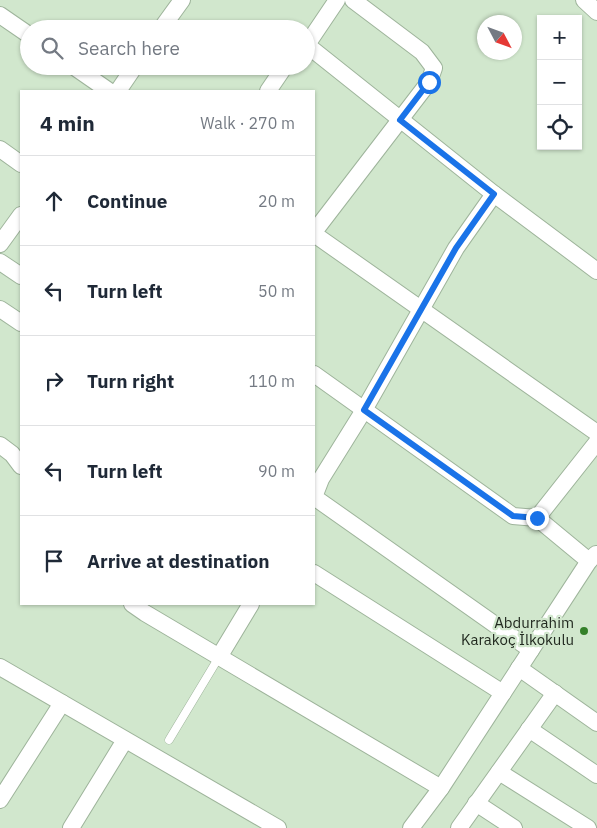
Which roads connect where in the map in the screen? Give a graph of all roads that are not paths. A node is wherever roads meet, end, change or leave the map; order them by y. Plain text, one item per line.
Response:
1 (182, 0) edge
2 (337, 0) edge
3 (353, 0) edge
4 (584, 0) edge
5 (597, 12) edge
6 (0, 14) edge
7 (168, 20) edge
8 (20, 28) edge
9 (315, 34) edge
10 (315, 52) edge
11 (86, 75) edge
12 (129, 75) edge
13 (279, 75) edge
14 (108, 90) edge
15 (119, 90) edge
16 (269, 90) edge
17 (400, 120) junction
18 (0, 149) edge
19 (20, 163) edge
20 (494, 194) junction
21 (20, 215) edge
22 (315, 232) edge
23 (315, 234) edge
24 (0, 244) edge
25 (0, 262) edge
26 (597, 271) edge
27 (20, 275) edge
28 (0, 309) edge
29 (423, 310) junction
30 (20, 322) edge
31 (315, 375) edge
32 (364, 410) junction
33 (597, 433) edge
34 (597, 442) edge
35 (0, 445) edge
36 (20, 465) edge
37 (315, 494) edge
38 (315, 498) edge
39 (537, 518) junction
40 (593, 557) edge
41 (315, 574) edge
42 (133, 605) edge
43 (250, 605) edge
44 (531, 650) junction
45 (219, 657) junction
46 (0, 667) edge
47 (519, 668) junction
48 (503, 693) junction
49 (555, 693) junction
50 (62, 703) junction
51 (597, 723) edge
52 (529, 729) junction
53 (125, 740) junction
54 (169, 740) dead end
55 (499, 772) junction
56 (597, 775) edge
57 (441, 788) junction
58 (0, 800) edge
59 (476, 803) junction
60 (71, 828) edge
61 (278, 828) edge
62 (411, 828) edge
63 (459, 828) edge
64 (514, 828) edge
65 (588, 828) edge

1 - 7 street
2 - 9 street
3 - 17 street
4 - 5 street
6 - 8 street
10 - 17 street
11 - 14 street
12 - 15 street
13 - 16 street
17 - 20 street
17 - 22 street
18 - 19 street
20 - 26 street
20 - 29 street
21 - 24 street
23 - 29 street
25 - 27 street
28 - 30 street
29 - 32 street
29 - 33 street
31 - 32 street
32 - 37 street
32 - 39 street
34 - 39 street
35 - 36 street
38 - 44 street
39 - 40 street
40 - 44 street
41 - 48 street
42 - 45 street
43 - 45 street
44 - 47 street
45 - 54 lane
45 - 57 street
46 - 50 street
47 - 48 street
47 - 49 street
48 - 57 street
49 - 51 street
49 - 52 street
50 - 53 street
50 - 58 street
52 - 55 street
52 - 56 street
53 - 60 street
53 - 61 street
55 - 59 street
55 - 65 street
57 - 62 street
59 - 63 street
59 - 64 street

